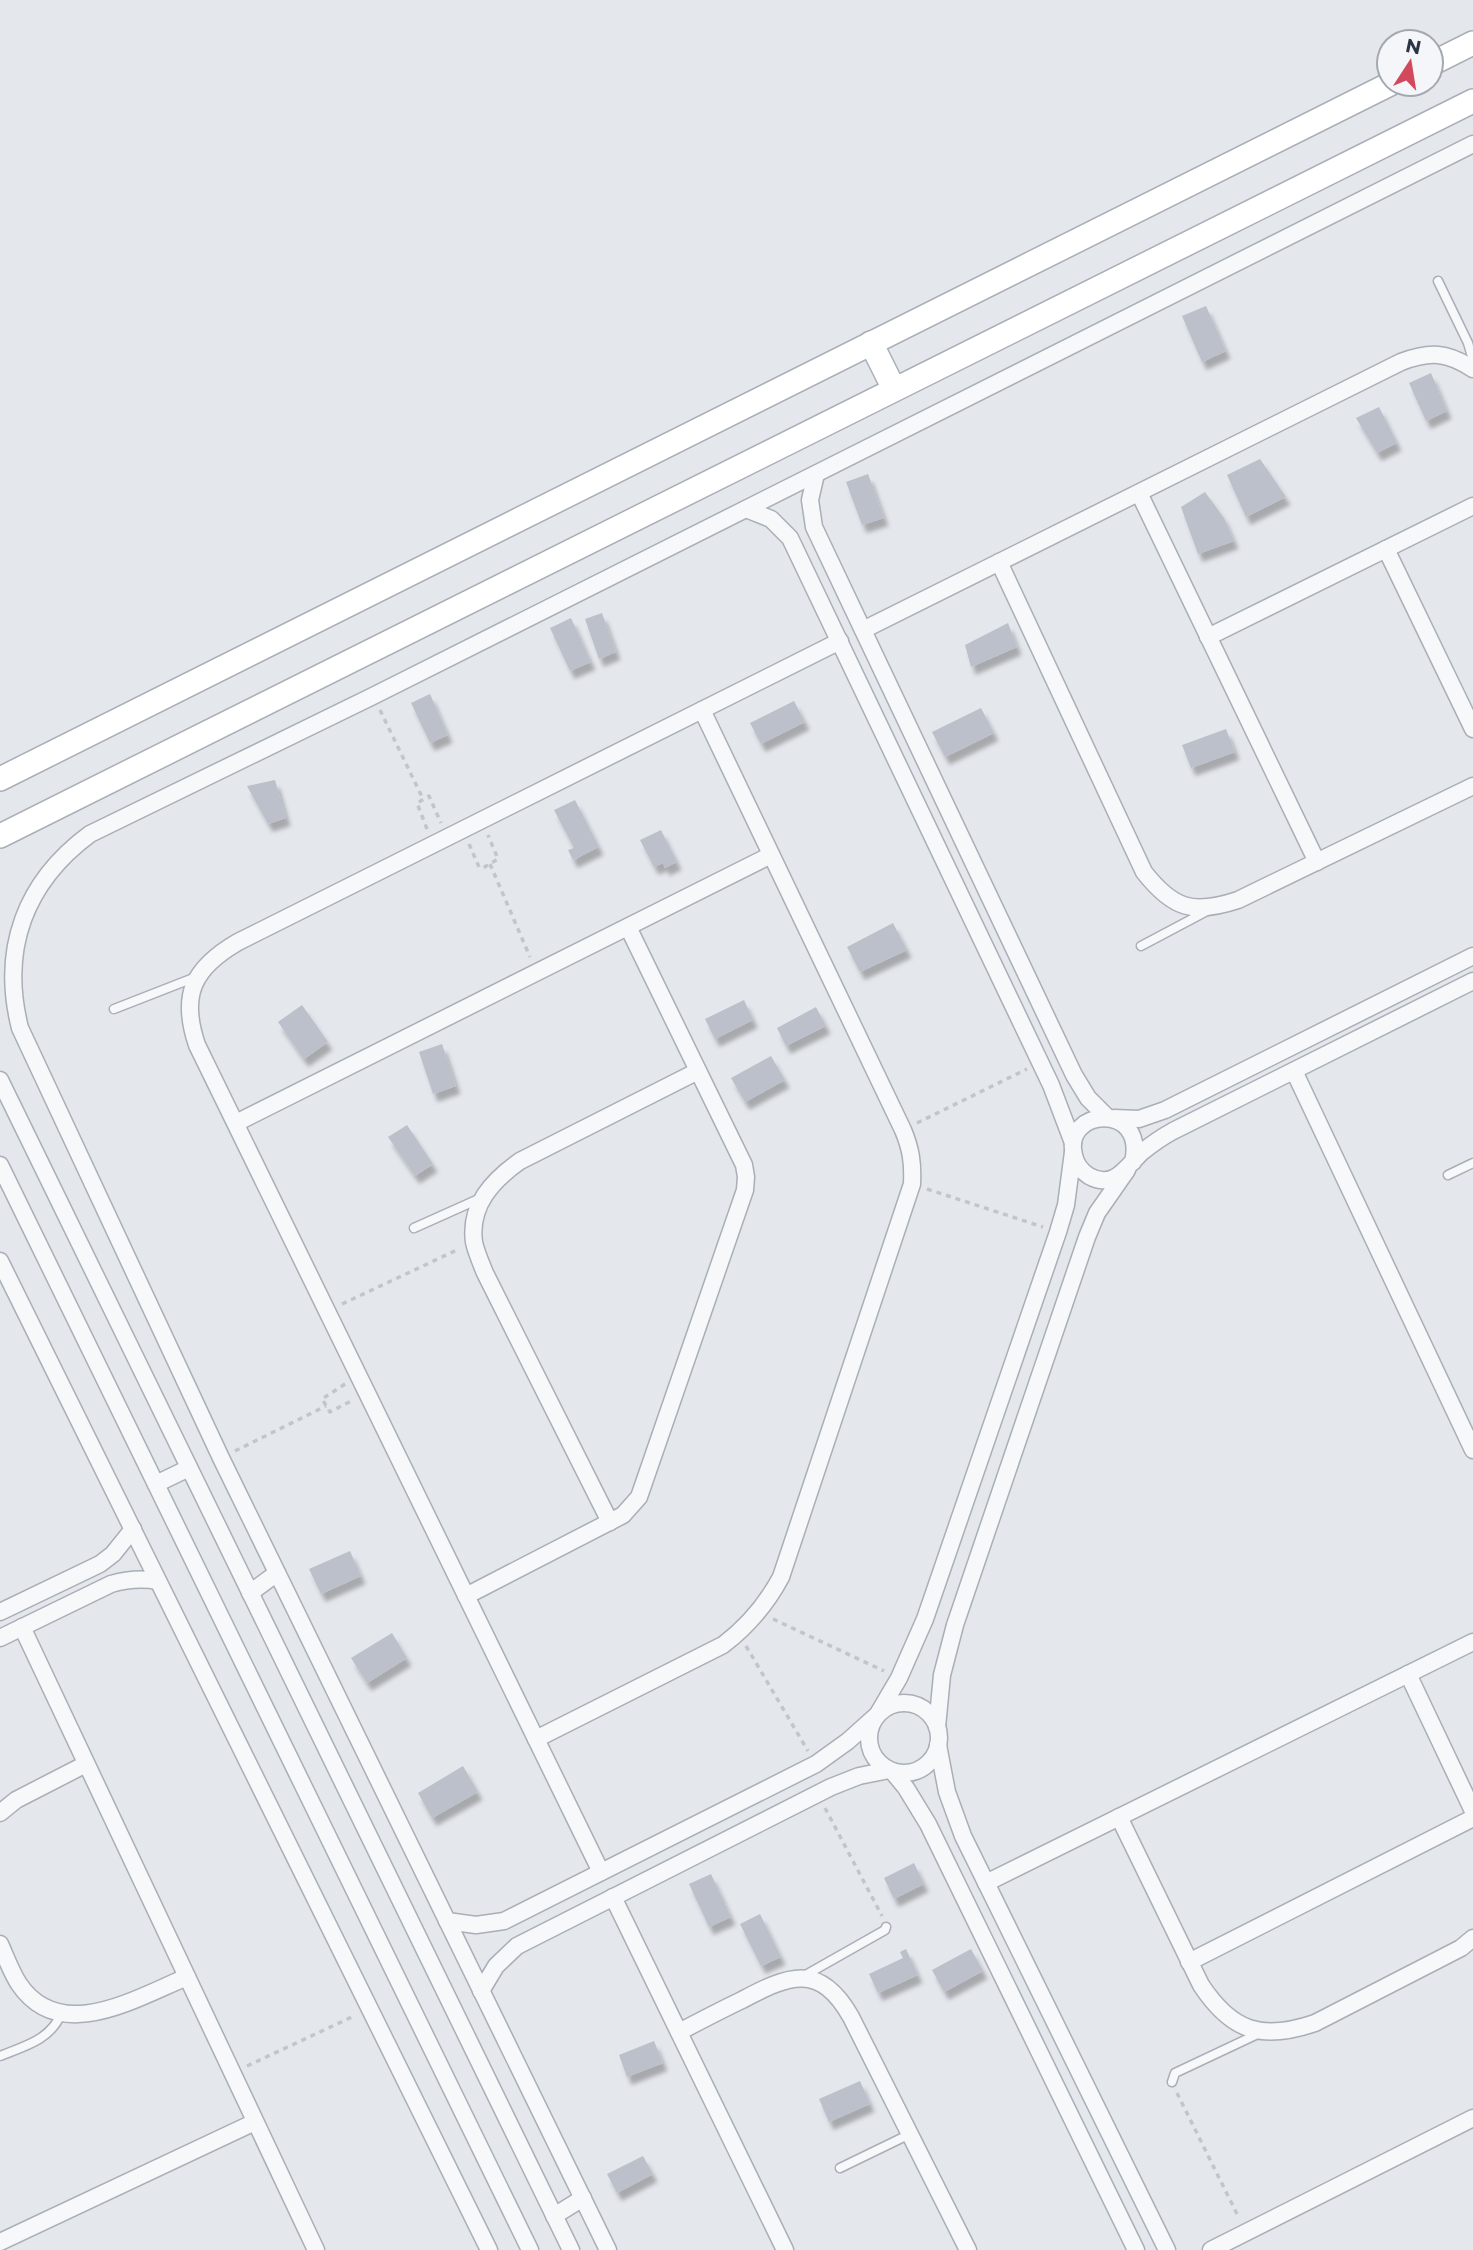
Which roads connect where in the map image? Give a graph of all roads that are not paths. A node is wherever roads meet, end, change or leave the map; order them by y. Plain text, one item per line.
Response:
1 (1473, 43) edge
2 (1445, 57) edge
3 (1375, 92) edge
4 (1473, 101) edge
5 (1473, 144) edge
6 (1438, 281) dead end
7 (870, 344) junction
8 (1473, 360) edge
9 (1473, 369) edge
10 (894, 389) junction
11 (816, 474) junction
12 (1139, 493) junction
13 (1473, 506) edge
14 (746, 509) junction
15 (1386, 549) junction
16 (999, 562) junction
17 (863, 630) junction
18 (1208, 637) junction
19 (840, 641) junction
20 (702, 710) junction
21 (1473, 729) edge
22 (0, 779) edge
23 (1473, 786) edge
24 (0, 836) edge
25 (771, 855) junction
26 (1317, 862) junction
27 (1212, 908) junction
28 (628, 927) junction
29 (1142, 946) dead end
30 (1473, 956) edge
31 (198, 976) junction
32 (1473, 981) edge
33 (114, 1009) dead end
34 (698, 1071) junction
35 (1293, 1071) junction
36 (0, 1080) edge
37 (1109, 1118) junction
38 (236, 1123) junction
39 (1073, 1148) junction
40 (1473, 1163) edge
41 (0, 1165) edge
42 (1130, 1166) junction
43 (1448, 1175) dead end
44 (7, 1196) edge
45 (483, 1197) junction
46 (414, 1228) dead end
47 (0, 1261) edge
48 (1473, 1450) edge
49 (189, 1468) junction
50 (156, 1484) junction
51 (610, 1522) junction
52 (132, 1529) junction
53 (277, 1573) junction
54 (158, 1581) junction
55 (250, 1592) junction
56 (466, 1596) junction
57 (1, 1609) edge
58 (22, 1627) junction
59 (0, 1638) edge
60 (1473, 1642) edge
61 (1408, 1674) junction
62 (878, 1714) junction
63 (937, 1727) junction
64 (536, 1739) junction
65 (938, 1745) junction
66 (86, 1764) junction
67 (890, 1770) junction
68 (1473, 1811) edge
69 (0, 1813) edge
70 (1119, 1817) junction
71 (1473, 1818) edge
72 (601, 1872) junction
73 (986, 1883) junction
74 (613, 1898) junction
75 (447, 1921) junction
76 (886, 1927) road end
77 (1473, 1938) edge
78 (0, 1944) edge
79 (1189, 1962) junction
80 (187, 1977) junction
81 (799, 1978) junction
82 (481, 1991) junction
83 (61, 2014) junction
84 (679, 2032) junction
85 (1263, 2032) junction
86 (0, 2056) edge
87 (1171, 2082) road end
88 (1473, 2118) edge
89 (256, 2122) junction
90 (910, 2134) junction
91 (840, 2168) dead end
92 (583, 2198) junction
93 (554, 2216) junction
94 (0, 2242) edge
95 (316, 2250) edge
96 (489, 2250) edge
97 (530, 2250) edge
98 (571, 2250) edge
99 (608, 2250) edge
100 (785, 2250) edge
101 (968, 2250) edge
102 (1136, 2250) edge
103 (1167, 2250) edge
104 (1211, 2250) edge

1 - 2 street
3 - 7 street
4 - 10 street
5 - 11 street
6 - 8 lane
7 - 10 street
7 - 22 street
9 - 12 street
10 - 24 street
11 - 14 street
11 - 17 street
12 - 16 street
12 - 18 street
13 - 15 street
14 - 19 street
14 - 53 street
15 - 18 street
15 - 21 street
16 - 17 street
16 - 27 street
17 - 37 street
18 - 26 street
19 - 20 street
19 - 39 street
20 - 25 street
20 - 31 street
23 - 26 street
25 - 28 street
25 - 64 street
26 - 27 street
27 - 29 lane
28 - 34 street
28 - 38 street
30 - 37 street
31 - 33 lane
31 - 38 street
32 - 35 street
34 - 45 street
34 - 51 street
35 - 42 street
35 - 48 street
36 - 49 street
37 - 39 street
37 - 42 street
38 - 56 street
39 - 42 street
39 - 62 street
40 - 43 lane
41 - 44 street
42 - 63 street
44 - 50 street
45 - 46 lane
45 - 51 street
47 - 52 street
49 - 50 street
49 - 55 street
50 - 97 street
51 - 56 street
52 - 54 street
52 - 57 street
53 - 55 street
53 - 75 street
54 - 58 street
54 - 96 street
55 - 93 street
56 - 64 street
58 - 59 street
58 - 66 street
60 - 61 street
61 - 68 street
61 - 70 street
62 - 63 street
62 - 67 street
62 - 72 street
63 - 65 street
64 - 72 street
65 - 67 street
65 - 73 street
66 - 69 street
66 - 80 street
67 - 74 street
67 - 102 street
70 - 73 street
70 - 79 street
71 - 79 street
72 - 75 street
73 - 103 street
74 - 82 street
74 - 84 street
75 - 82 street
76 - 81 lane
77 - 85 street
78 - 83 street
79 - 85 street
80 - 83 street
80 - 89 street
81 - 84 street
81 - 90 street
82 - 92 street
83 - 86 lane
84 - 100 street
85 - 87 lane
88 - 104 street
89 - 94 street
89 - 95 street
90 - 91 lane
90 - 101 street
92 - 93 street
92 - 99 street
93 - 98 street

